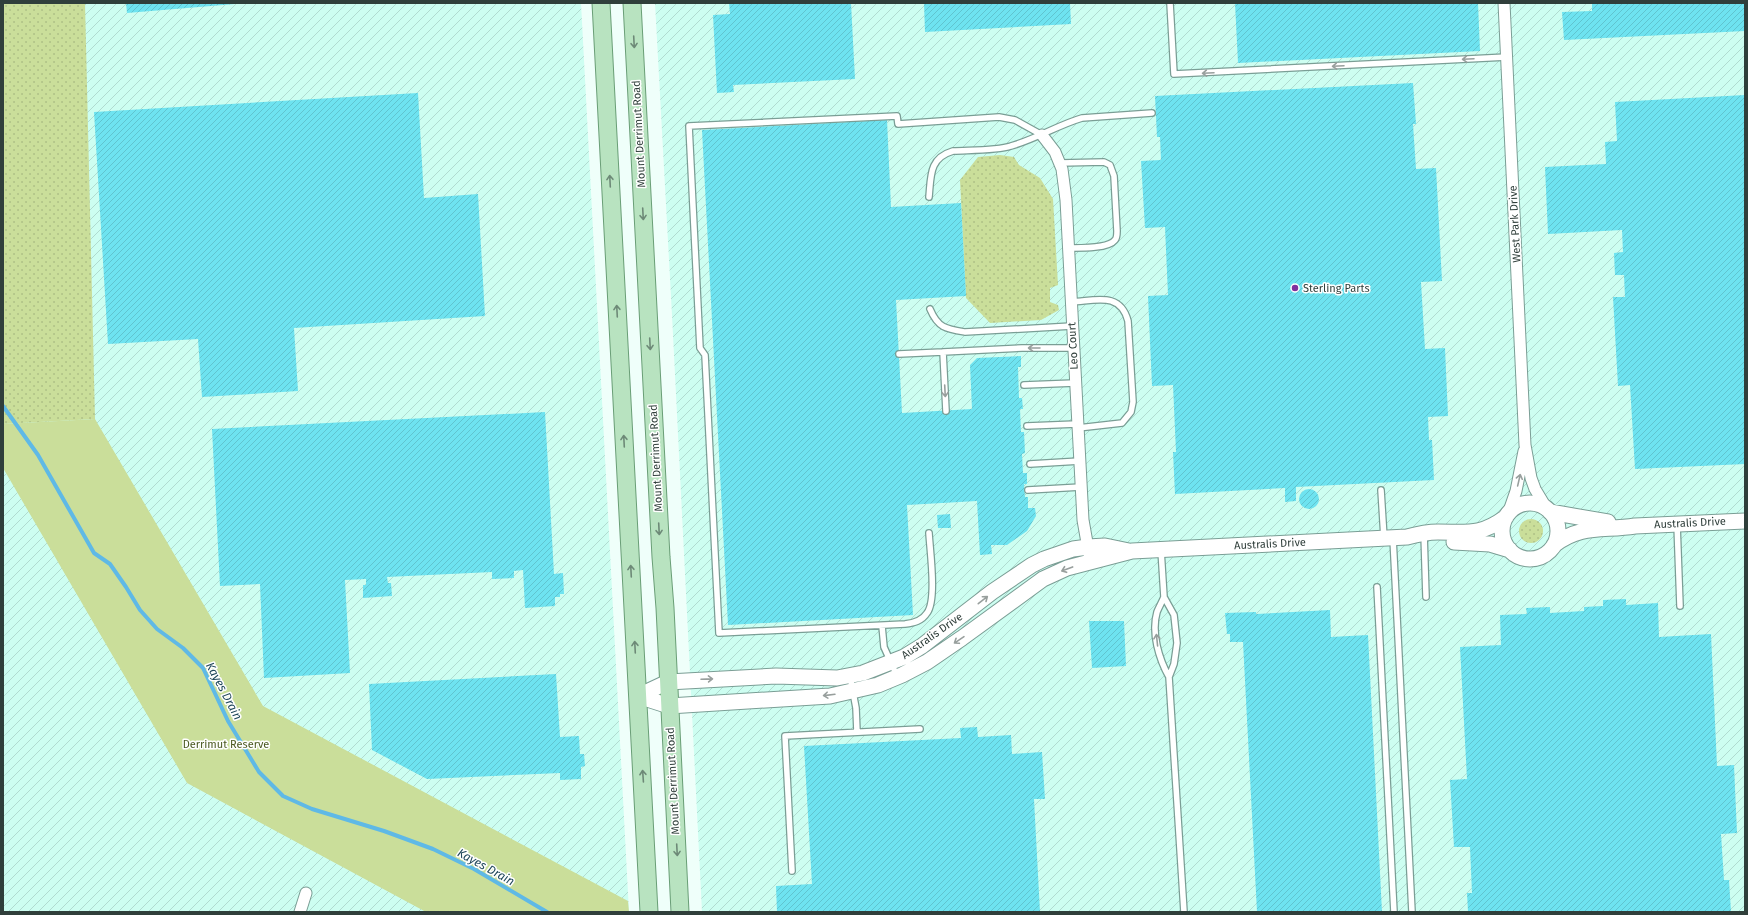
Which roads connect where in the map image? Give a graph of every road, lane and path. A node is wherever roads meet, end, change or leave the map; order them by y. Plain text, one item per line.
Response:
1 (601, 3) edge
2 (632, 3) edge
3 (1170, 3) edge
4 (1504, 3) edge
5 (1506, 57) junction
6 (1152, 113) dead end
7 (1042, 135) junction
8 (1060, 163) junction
9 (929, 198) dead end
10 (1068, 248) junction
11 (1071, 302) junction
12 (930, 309) dead end
13 (1072, 326) junction
14 (1073, 348) junction
15 (943, 352) junction
16 (899, 354) dead end
17 (1075, 383) junction
18 (1024, 385) dead end
19 (946, 411) dead end
20 (1027, 426) dead end
21 (1077, 426) junction
22 (1526, 445) junction
23 (1080, 461) junction
24 (1030, 464) dead end
25 (1081, 487) junction
26 (1028, 490) dead end
27 (1381, 490) dead end
28 (1549, 510) junction
29 (1507, 515) junction
30 (1745, 521) edge
31 (1677, 524) junction
32 (1635, 526) junction
33 (929, 533) dead end
34 (1395, 537) junction
35 (1424, 537) junction
36 (1554, 545) junction
37 (1161, 550) junction
38 (1510, 550) junction
39 (1089, 555) junction
40 (1377, 587) dead end
41 (1426, 597) dead end
42 (1164, 598) junction
43 (1680, 606) dead end
44 (882, 626) junction
45 (891, 663) junction
46 (850, 675) junction
47 (898, 677) junction
48 (1169, 677) junction
49 (668, 682) junction
50 (853, 692) junction
51 (638, 696) junction
52 (669, 706) junction
53 (920, 729) dead end
54 (857, 732) junction
55 (792, 871) dead end
56 (306, 893) dead end
57 (300, 912) edge
58 (649, 912) edge
59 (680, 912) edge
60 (1184, 912) edge
61 (1394, 912) edge
62 (1412, 912) edge

51 -> 1 main road
2 -> 49 main road, Mount Derrimut Road
5 -> 3 lane
4 - 5 street, West Park Drive
5 - 22 street, West Park Drive
6 - 7 lane
7 - 8 street, Leo Court
7 - 9 lane
7 - 44 lane
8 - 10 street, Leo Court
8 - 10 lane
10 - 11 street, Leo Court
11 - 13 street, Leo Court
11 - 21 lane
12 - 13 lane
13 - 14 street, Leo Court
14 -> 15 lane
14 - 17 street, Leo Court
15 - 16 lane
15 -> 19 lane
17 - 18 lane
17 - 21 street, Leo Court
20 - 21 lane
21 - 23 street, Leo Court
22 - 28 street, West Park Drive
29 -> 22 street, West Park Drive
23 - 24 lane
23 - 25 street, Leo Court
25 - 26 lane
25 - 39 street, Leo Court
27 - 34 lane
28 - 29 street
28 - 32 street, Australis Drive
28 - 36 street
29 - 35 street, Australis Drive
29 - 38 street
30 - 31 street, Australis Drive
31 - 32 street, Australis Drive
31 - 43 lane
32 - 36 street, Australis Drive
33 - 44 lane
34 - 35 street, Australis Drive
34 - 37 street, Australis Drive
34 - 62 lane
35 - 38 street, Australis Drive
35 - 41 lane
36 - 38 street
37 - 39 street, Australis Drive
37 - 42 lane
45 -> 39 street, Australis Drive
39 -> 47 street, Australis Drive
40 - 61 lane
48 -> 42 lane
42 - 48 lane
44 - 45 lane
45 - 46 street, Australis Drive
45 - 47 lane
49 -> 46 street, Australis Drive
46 - 50 lane
47 - 50 street, Australis Drive
48 - 60 lane
49 - 51 street
49 - 52 main road, Mount Derrimut Road
50 -> 52 street, Australis Drive
50 - 54 lane
51 - 52 street
58 -> 51 main road
52 -> 59 main road, Mount Derrimut Road
53 - 54 lane
54 - 55 lane
56 - 57 street

